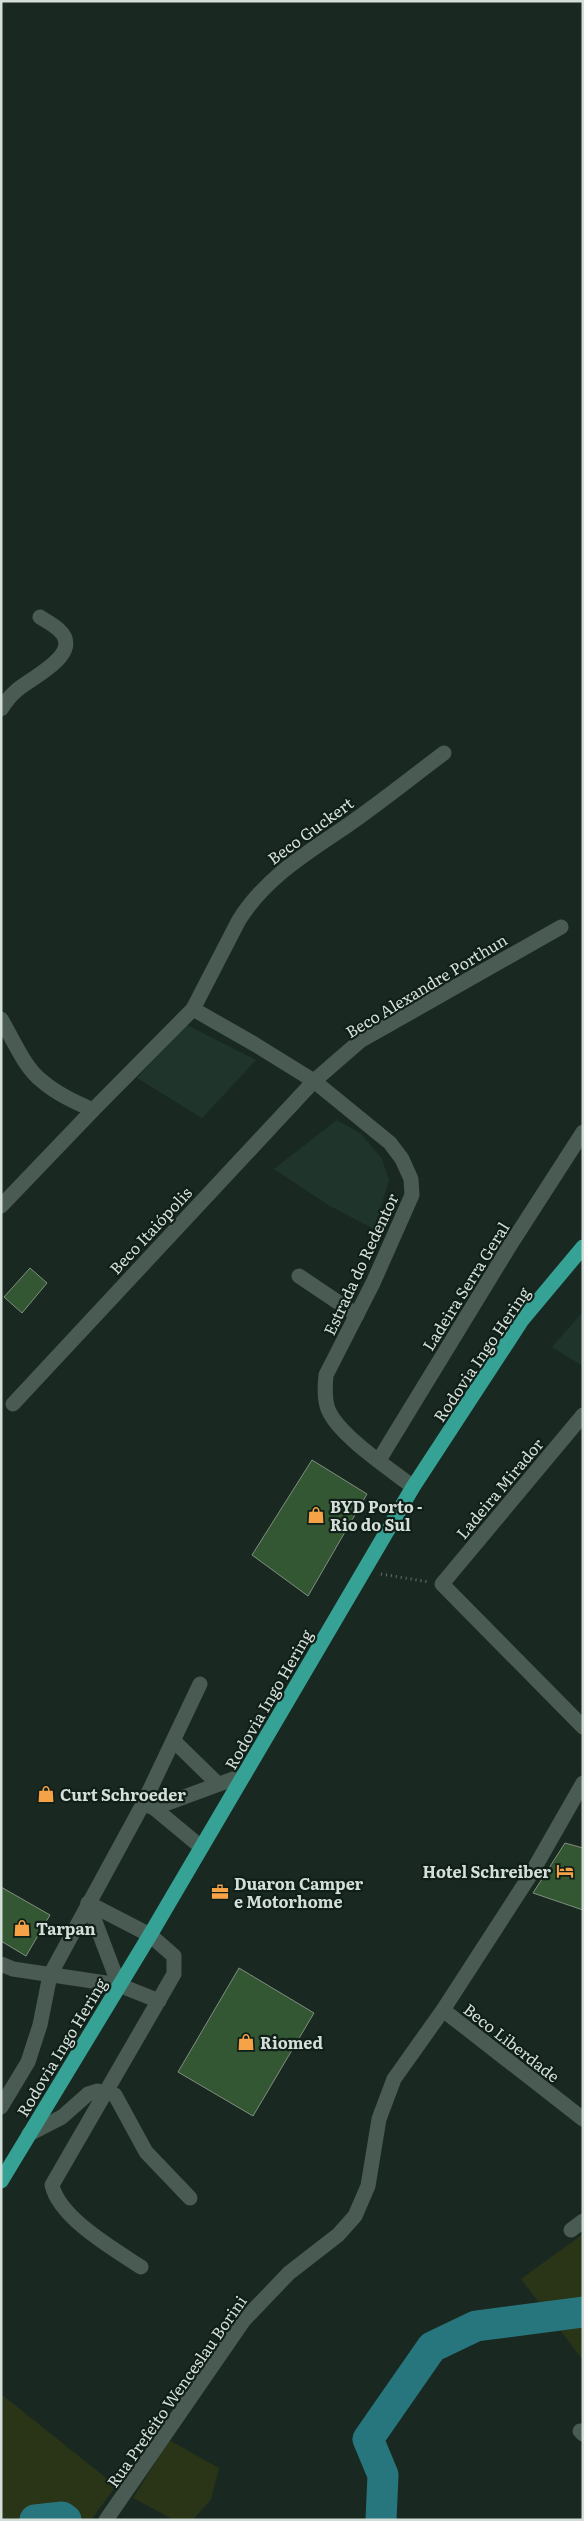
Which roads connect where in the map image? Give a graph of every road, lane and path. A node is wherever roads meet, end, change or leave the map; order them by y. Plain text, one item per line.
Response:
1 (40, 617) dead end
2 (1, 709) edge
3 (444, 753) dead end
4 (560, 927) dead end
5 (192, 1009) junction
6 (1, 1019) edge
7 (314, 1081) junction
8 (93, 1110) junction
9 (583, 1132) edge
10 (1, 1206) edge
11 (583, 1247) edge
12 (299, 1276) dead end
13 (357, 1315) junction
14 (13, 1404) dead end
15 (583, 1415) edge
16 (379, 1460) junction
17 (413, 1487) junction
18 (362, 1571) junction
19 (442, 1584) junction
20 (200, 1684) dead end
21 (583, 1727) edge
22 (174, 1741) junction
23 (244, 1776) junction
24 (583, 1783) edge
25 (218, 1784) junction
26 (149, 1806) junction
27 (201, 1847) junction
28 (88, 1903) junction
29 (150, 1935) junction
30 (1, 1964) edge
31 (50, 1975) junction
32 (119, 1986) junction
33 (159, 2001) junction
34 (443, 2010) junction
35 (104, 2092) junction
36 (1, 2107) edge
37 (583, 2119) edge
38 (29, 2134) junction
39 (1, 2181) edge
40 (190, 2198) dead end
41 (141, 2268) dead end
42 (108, 2518) edge

1 - 2 street
3 - 5 street, Beco Guckert
4 - 7 street, Beco Alexandre Porthun
5 - 7 street, Estrada do Redentor
5 - 8 street
6 - 8 street
7 - 13 street, Estrada do Redentor
7 - 14 street, Beco Itaiópolis
8 - 10 street
9 - 16 street, Ladeira Serra Geral
11 - 17 highway, Rodovia Ingo Hering
12 - 13 street
13 - 16 street, Estrada do Redentor
15 - 19 street, Ladeira Mirador
16 - 17 street, Estrada do Redentor
17 - 18 highway, Rodovia Ingo Hering
18 - 19 path
18 - 23 highway, Rodovia Ingo Hering
19 - 21 street
20 - 22 street
22 - 25 street
22 - 26 street
23 - 25 street
23 - 27 highway, Rodovia Ingo Hering
24 - 34 street, Rua Prefeito Wenceslau Borini
25 - 26 street
26 - 27 street
26 - 28 street
27 - 29 highway, Rodovia Ingo Hering
28 - 29 street
28 - 31 street
28 - 32 street
29 - 32 highway, Rodovia Ingo Hering
29 - 33 street
30 - 31 street
31 - 32 street
31 - 36 street
32 - 33 street
32 - 38 highway, Rodovia Ingo Hering
33 - 35 street
34 - 37 street, Beco Liberdade
34 - 42 street, Rua Prefeito Wenceslau Borini
35 - 38 street
35 - 40 street
35 - 41 street
38 - 39 highway, Rodovia Ingo Hering

